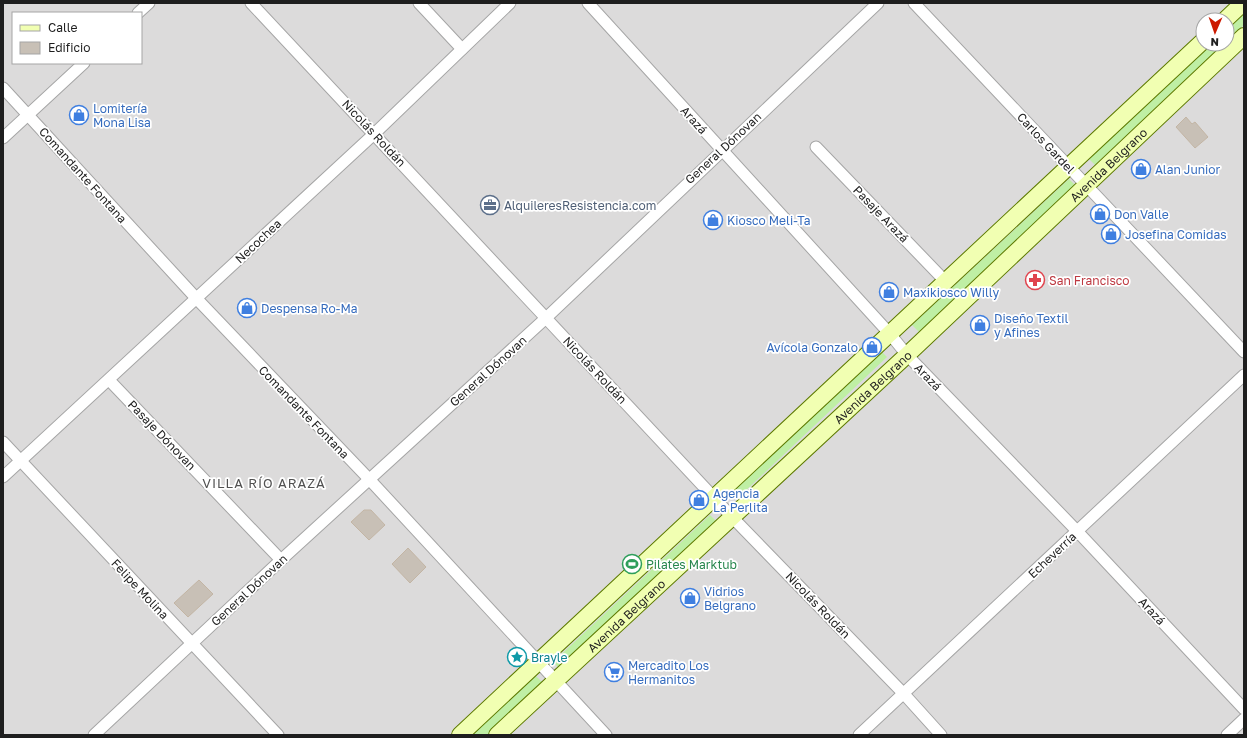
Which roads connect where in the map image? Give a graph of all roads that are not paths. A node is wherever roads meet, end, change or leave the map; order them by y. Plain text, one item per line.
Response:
1 (149, 3) edge
2 (251, 3) edge
3 (419, 3) edge
4 (510, 3) edge
5 (588, 3) edge
6 (878, 3) edge
7 (914, 3) edge
8 (1243, 3) edge
9 (139, 12) edge
10 (1233, 12) edge
11 (1244, 36) edge
12 (1195, 48) edge
13 (462, 49) junction
14 (83, 64) edge
15 (3, 88) edge
16 (28, 115) junction
17 (374, 134) junction
18 (3, 138) edge
19 (816, 147) dead end
20 (721, 150) junction
21 (1069, 166) junction
22 (1085, 186) junction
23 (946, 282) junction
24 (196, 298) junction
25 (546, 318) junction
26 (890, 334) junction
27 (1244, 352) edge
28 (907, 355) junction
29 (1244, 375) edge
30 (109, 380) junction
31 (3, 442) edge
32 (20, 461) junction
33 (3, 477) edge
34 (369, 479) junction
35 (716, 498) junction
36 (733, 518) junction
37 (1077, 532) junction
38 (281, 560) junction
39 (190, 644) junction
40 (538, 662) junction
41 (555, 682) junction
42 (904, 694) junction
43 (1244, 709) edge
44 (1244, 719) edge
45 (94, 735) edge
46 (278, 735) edge
47 (460, 735) edge
48 (497, 735) edge
49 (606, 735) edge
50 (859, 735) edge
51 (941, 735) edge
52 (1226, 735) edge

1 - 9 street
2 - 17 street, Nicolás Roldán
3 - 13 street
4 - 13 street, Necochea
5 - 20 street, Arazá
6 - 20 street, General Dónovan
7 - 21 street, Carlos Gardel
8 - 10 main road
11 - 22 main road, Avenida Belgrano
12 - 21 main road
13 - 17 street, Necochea
14 - 16 street
15 - 16 street, Comandante Fontana
16 - 18 street
16 - 24 street, Comandante Fontana
17 - 24 street, Necochea
17 - 25 street, Nicolás Roldán
19 - 23 street, Pasaje Arazá
20 - 25 street, General Dónovan
20 - 26 street, Arazá
21 - 22 street, Carlos Gardel
21 - 23 main road
22 - 27 street, Carlos Gardel
22 - 28 main road, Avenida Belgrano
23 - 26 main road
24 - 30 street, Necochea
24 - 34 street, Comandante Fontana
25 - 34 street, General Dónovan
25 - 35 street, Nicolás Roldán
26 - 28 street, Arazá
26 - 35 main road
28 - 36 main road, Avenida Belgrano
28 - 37 street, Arazá
29 - 37 street, Echeverría
30 - 32 street, Necochea
30 - 38 street, Pasaje Dónovan
31 - 32 street, Felipe Molina
32 - 33 street, Necochea
32 - 39 street, Felipe Molina
34 - 38 street, General Dónovan
34 - 40 street, Comandante Fontana
35 - 36 street, Nicolás Roldán
35 - 40 main road
36 - 41 main road, Avenida Belgrano
36 - 42 street, Nicolás Roldán
37 - 42 street, Echeverría
37 - 43 street, Arazá
38 - 39 street, General Dónovan
39 - 45 street, General Dónovan
39 - 46 street, Felipe Molina
40 - 41 street, Comandante Fontana
40 - 47 main road
41 - 48 main road, Avenida Belgrano
41 - 49 street, Comandante Fontana
42 - 50 street, Echeverría
42 - 51 street, Nicolás Roldán
44 - 52 street

